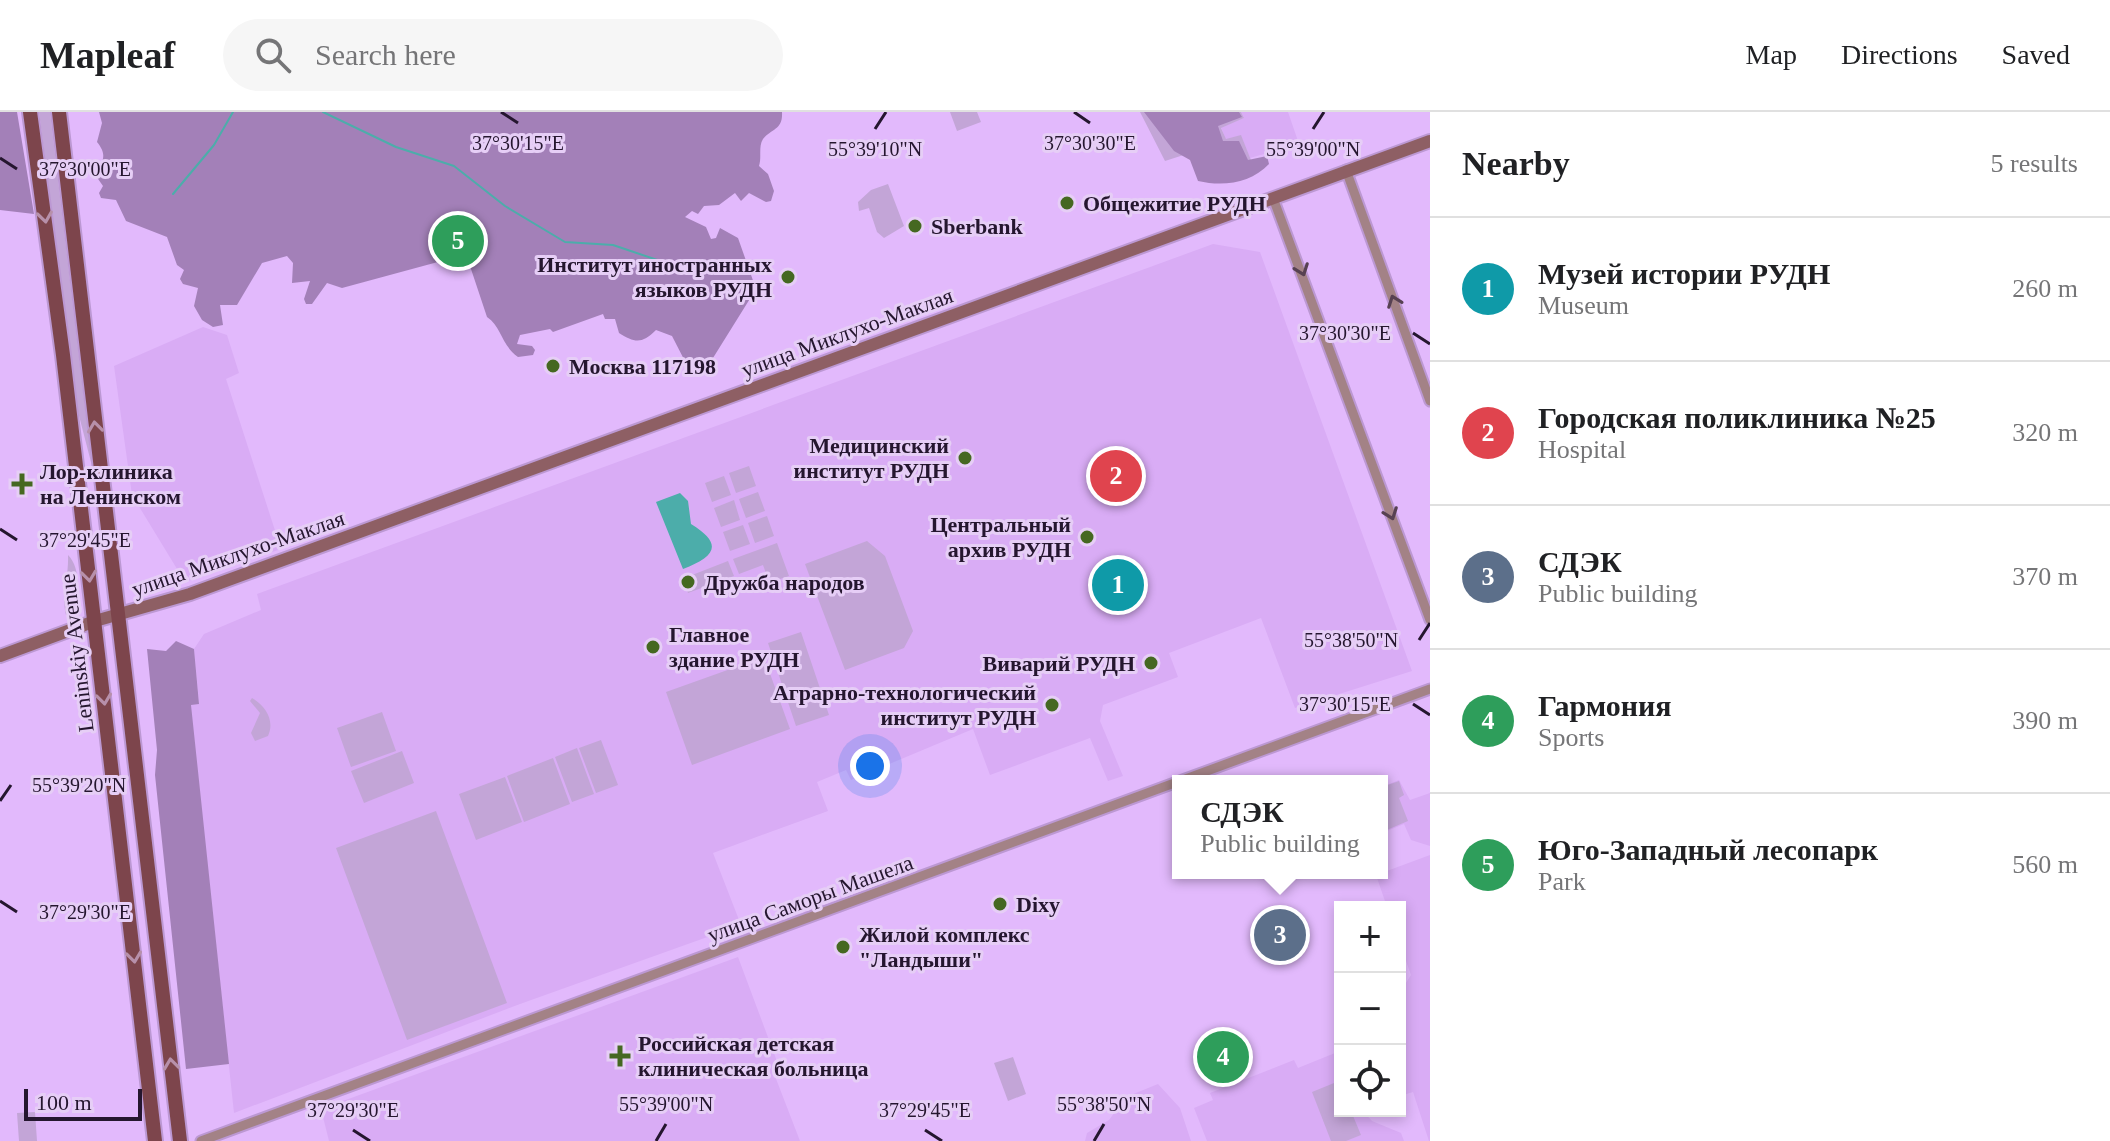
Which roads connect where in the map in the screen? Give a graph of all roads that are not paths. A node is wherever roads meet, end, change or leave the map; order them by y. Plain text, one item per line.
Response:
1 (30, 112) edge
2 (59, 112) edge
3 (1430, 141) edge
4 (1346, 170) junction
5 (1273, 198) junction
6 (1430, 401) edge
7 (119, 615) junction
8 (1430, 620) edge
9 (95, 621) junction
10 (0, 656) edge
11 (1430, 689) edge
12 (1196, 775) edge
13 (1172, 784) edge
14 (155, 1141) edge
15 (180, 1141) edge
16 (201, 1141) edge

1 -> 9 main road, Leninskiy Avenue
7 -> 2 main road
3 - 4 main road, улица Миклухо-Маклая
4 - 5 main road, улица Миклухо-Маклая
6 -> 4 street
5 - 7 main road, улица Миклухо-Маклая
5 -> 8 street
7 - 9 main road, улица Миклухо-Маклая
15 -> 7 main road
9 - 10 main road, улица Миклухо-Маклая
9 -> 14 main road, Leninskiy Avenue
11 - 12 street, улица Саморы Машела
13 - 16 street, улица Саморы Машела

